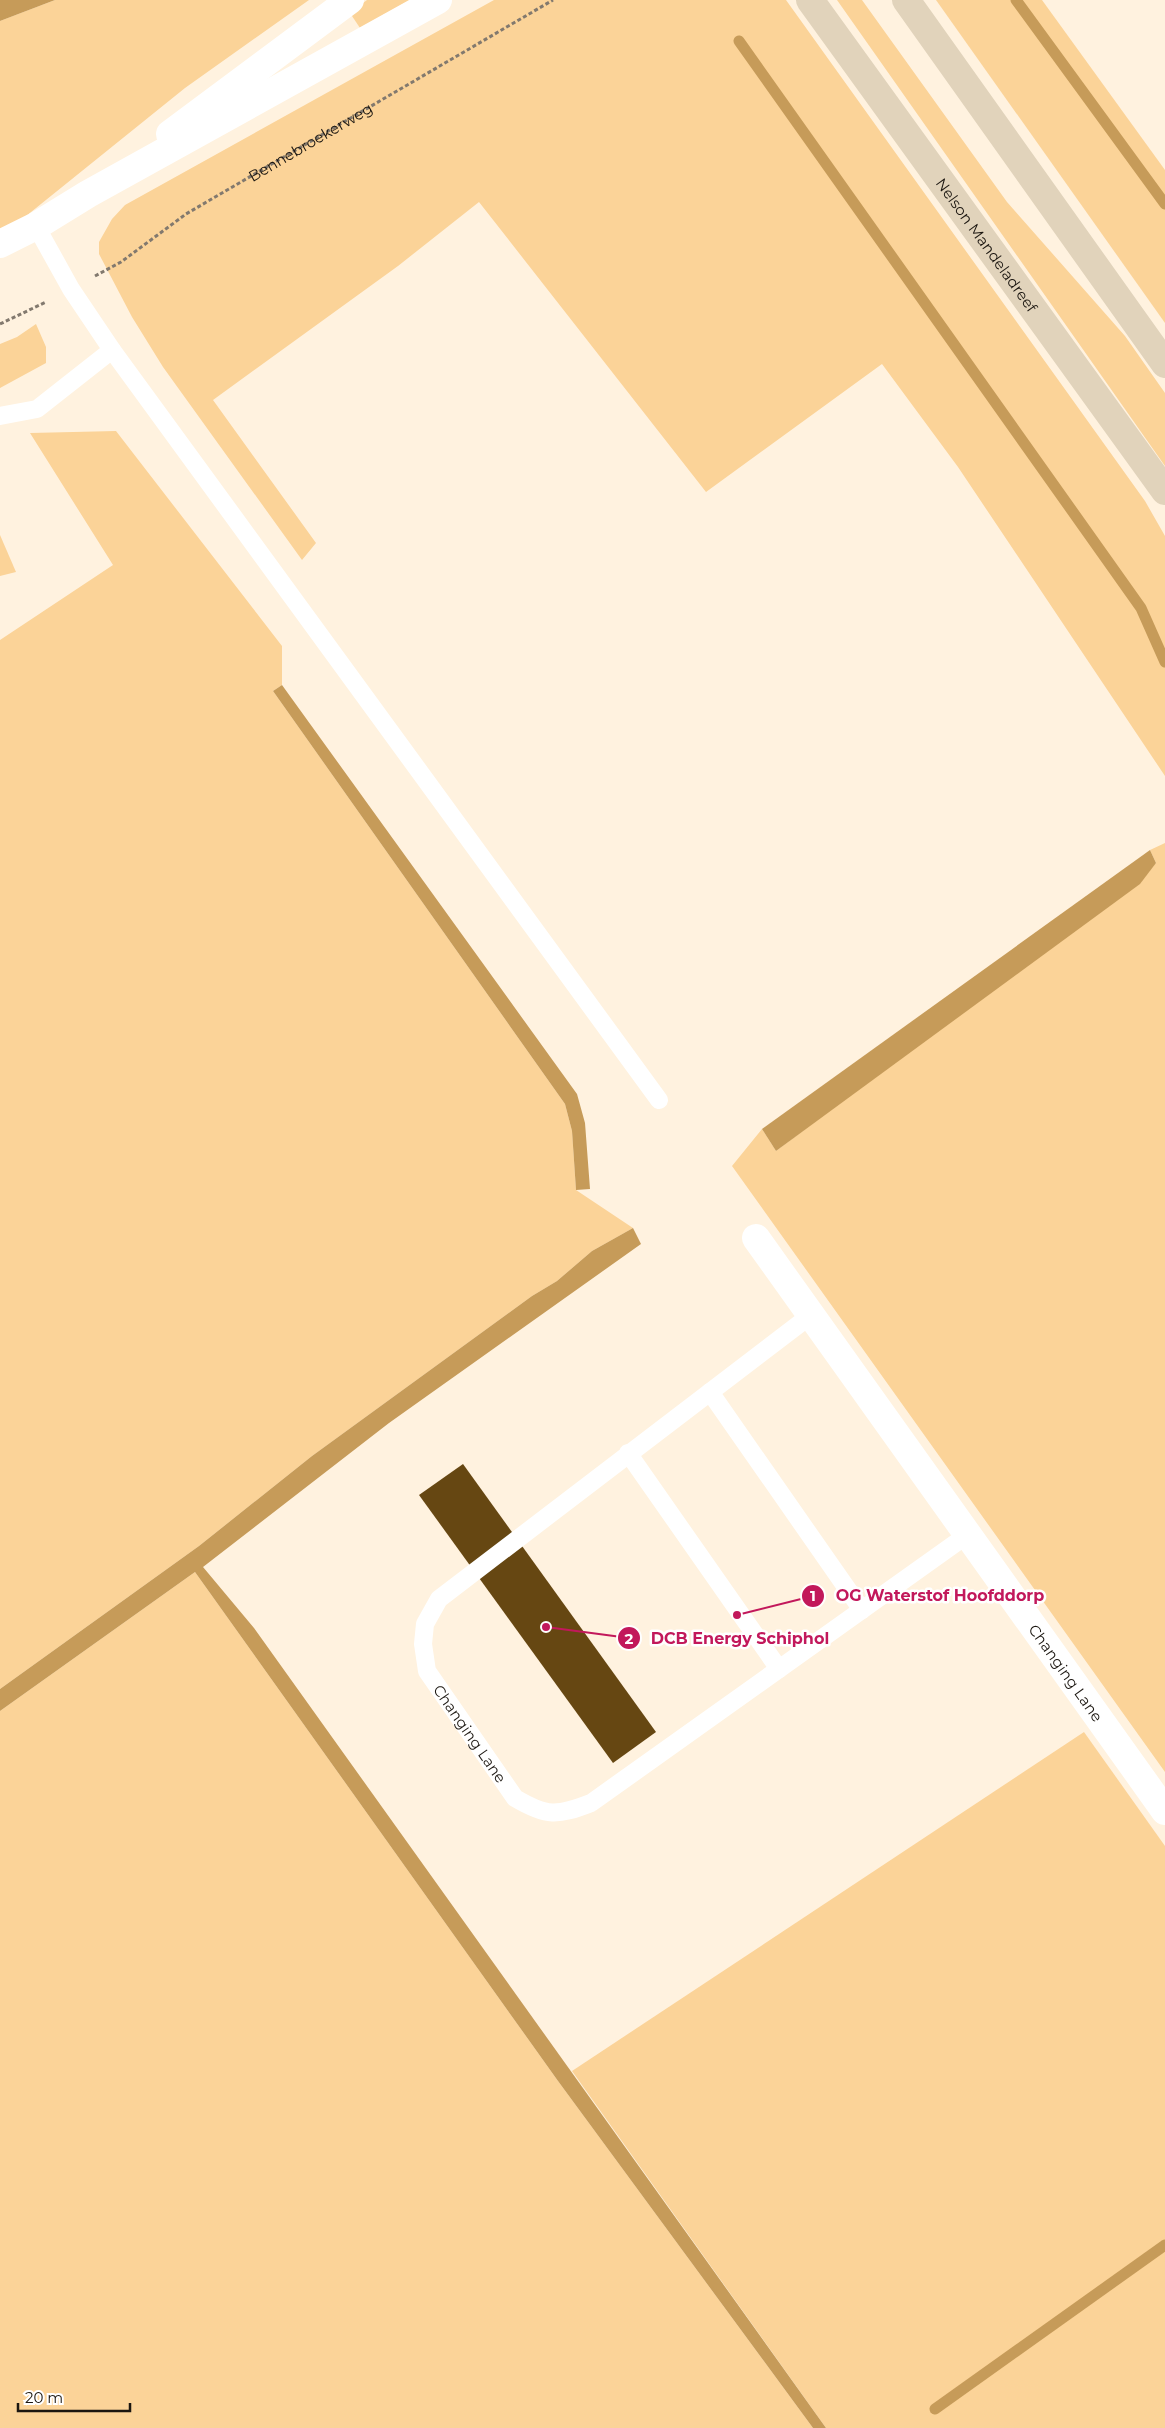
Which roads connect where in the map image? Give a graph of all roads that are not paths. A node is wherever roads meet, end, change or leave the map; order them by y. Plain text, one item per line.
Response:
1 (350, 0) edge
2 (438, 0) edge
3 (810, 0) edge
4 (906, 0) edge
5 (88, 194) junction
6 (36, 226) junction
7 (0, 244) edge
8 (112, 350) junction
9 (1165, 364) edge
10 (0, 416) edge
11 (1165, 491) edge
12 (659, 1100) dead end
13 (756, 1238) dead end
14 (811, 1315) junction
15 (710, 1392) junction
16 (628, 1453) junction
17 (966, 1535) junction
18 (862, 1610) junction
19 (779, 1669) junction
20 (1165, 1811) edge

1 - 5 street
2 - 5 street
3 - 11 main road, Nelson Mandeladreef
4 - 9 main road
5 - 6 street
6 - 7 street
6 - 8 lane
8 - 10 lane
8 - 12 lane
13 - 14 street, Changing Lane
14 - 15 lane, Changing Lane
14 - 17 street, Changing Lane
15 - 16 lane, Changing Lane
15 - 18 lane
16 - 19 lane
16 - 19 lane, Changing Lane
17 - 18 lane, Changing Lane
17 - 20 street, Changing Lane
18 - 19 lane, Changing Lane

